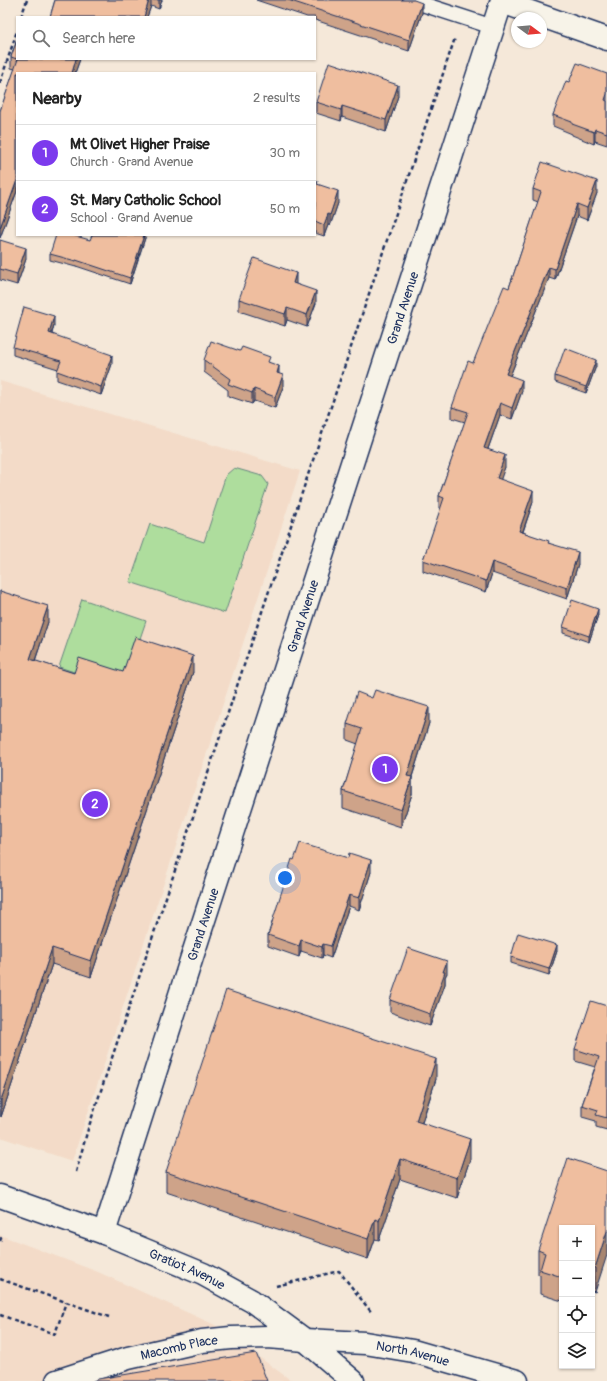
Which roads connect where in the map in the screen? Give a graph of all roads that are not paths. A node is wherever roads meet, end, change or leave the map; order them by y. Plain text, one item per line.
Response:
1 (410, 0) edge
2 (502, 1) edge
3 (493, 27) junction
4 (607, 39) edge
5 (0, 1196) edge
6 (104, 1233) junction
7 (305, 1340) junction
8 (57, 1381) edge
9 (353, 1381) edge
10 (517, 1381) edge

1 - 3 lane
2 - 3 street, Grand Avenue
2 - 4 street
3 - 6 street, Grand Avenue
5 - 6 street, Gratiot Avenue
6 - 7 street, Gratiot Avenue
7 - 8 street, Macomb Place
7 - 9 street, Gratiot Avenue
7 - 10 street, North Avenue

